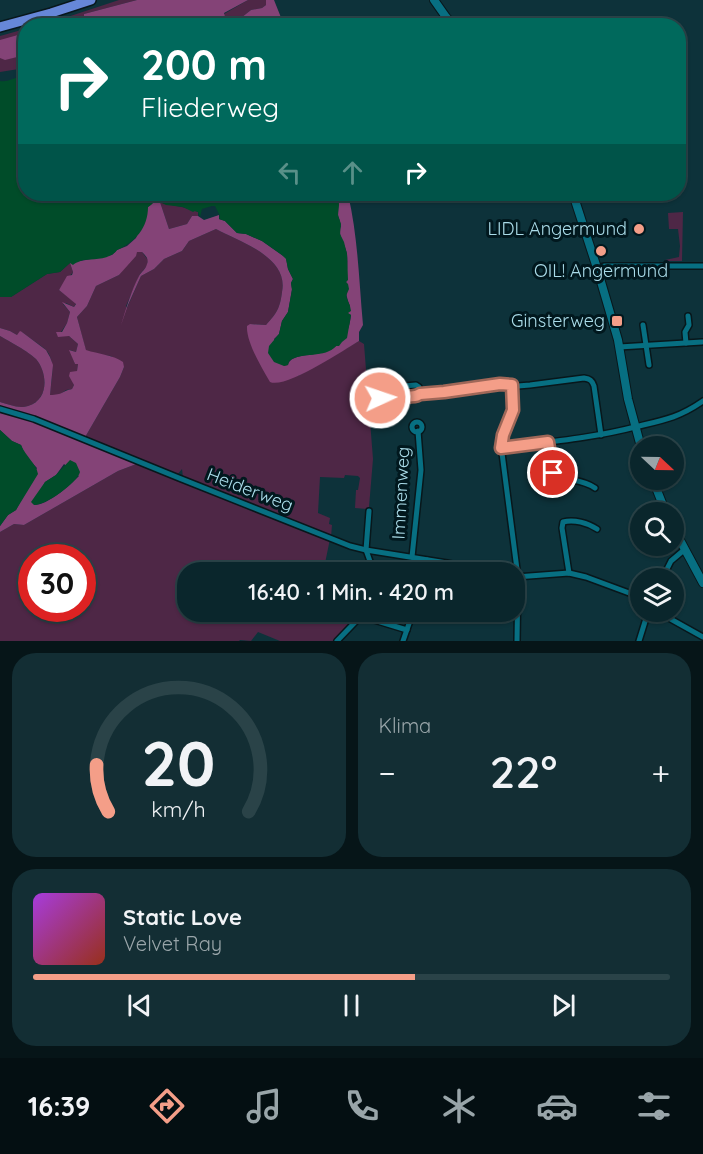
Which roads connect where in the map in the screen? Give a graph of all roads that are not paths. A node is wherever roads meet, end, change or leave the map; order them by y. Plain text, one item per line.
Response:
1 (72, 0) edge
2 (91, 0) edge
3 (436, 0) edge
4 (33, 18) edge
5 (449, 18) edge
6 (0, 21) edge
7 (18, 22) edge
8 (0, 27) edge
9 (575, 201) edge
10 (703, 266) edge
11 (597, 268) junction
12 (688, 316) dead end
13 (643, 325) dead end
14 (702, 342) edge
15 (686, 343) junction
16 (646, 345) junction
17 (620, 347) junction
18 (649, 365) dead end
19 (512, 385) junction
20 (420, 394) junction
21 (403, 395) junction
22 (380, 398) dead end
23 (703, 401) edge
24 (0, 409) edge
25 (635, 427) junction
26 (418, 432) dead end
27 (601, 435) junction
28 (638, 436) edge
29 (548, 442) junction
30 (501, 448) junction
31 (595, 488) dead end
32 (369, 511) dead end
33 (597, 529) dead end
34 (366, 550) junction
35 (684, 550) edge
36 (677, 556) edge
37 (412, 557) junction
38 (427, 560) joint
39 (369, 562) edge
40 (438, 562) edge
41 (514, 562) edge
42 (668, 568) edge
43 (568, 573) junction
44 (525, 576) edge
45 (703, 583) edge
46 (630, 593) edge
47 (354, 622) edge
48 (384, 622) edge
49 (409, 622) edge
50 (517, 622) edge
51 (645, 622) edge
52 (676, 622) edge
53 (407, 630) junction
54 (703, 637) edge
55 (337, 641) edge
56 (403, 641) edge
57 (517, 641) edge
58 (639, 641) edge

1 - 6 highway
2 - 4 highway
3 - 5 main road
7 - 8 highway
9 - 11 main road
10 - 11 street
11 - 17 main road
12 - 15 street
13 - 16 street
14 - 15 street
15 - 16 street
16 - 17 street
16 - 18 street
17 - 25 main road
19 - 20 street
19 - 27 street
19 - 30 street
20 - 21 street
20 - 21 street
21 - 22 street
23 - 25 street
24 - 34 street, Heiderweg
25 - 27 street
25 - 28 main road
26 - 37 street, Immenweg
27 - 29 street
29 - 30 street
29 - 31 street
30 - 41 street
32 - 34 street
33 - 43 street
34 - 37 street, Heiderweg
34 - 39 street
35 - 45 main road
36 - 42 street
37 - 38 street, Heiderweg
38 - 40 street, Heiderweg
43 - 44 street
43 - 46 street
47 - 55 street
48 - 53 street
49 - 53 street
50 - 57 street
51 - 58 street
52 - 54 street
53 - 56 street

